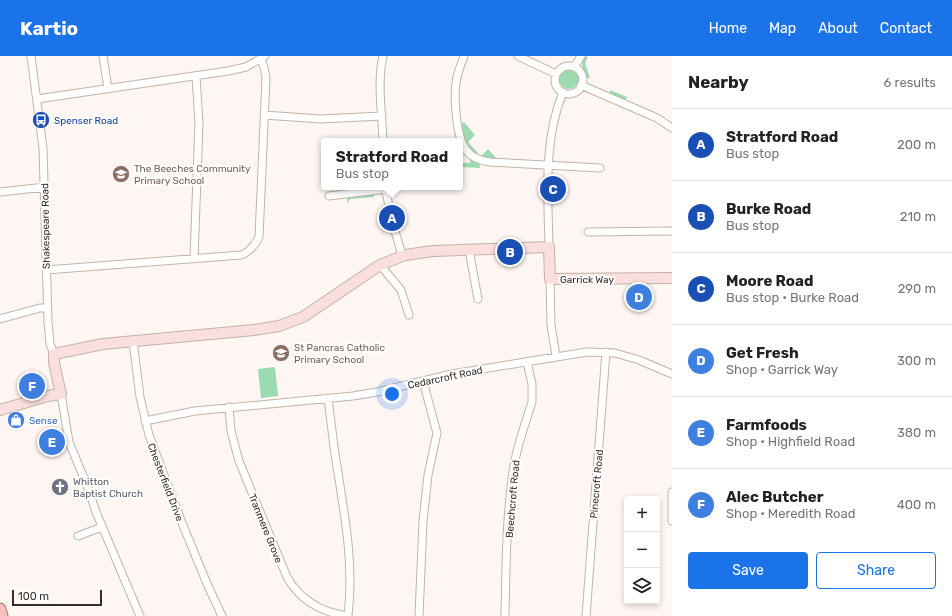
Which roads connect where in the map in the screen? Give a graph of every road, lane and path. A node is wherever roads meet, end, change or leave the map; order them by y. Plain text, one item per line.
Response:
1 (31, 56) edge
2 (103, 56) edge
3 (383, 56) edge
4 (464, 56) edge
5 (518, 56) edge
6 (580, 56) edge
7 (263, 57) edge
8 (574, 67) junction
9 (556, 74) junction
10 (196, 76) junction
11 (581, 85) junction
12 (108, 89) junction
13 (563, 92) junction
14 (37, 99) junction
15 (264, 115) junction
16 (382, 116) junction
17 (672, 128) edge
18 (383, 138) edge
19 (460, 138) edge
20 (463, 144) edge
21 (548, 166) junction
22 (600, 168) dead end
23 (44, 187) junction
24 (371, 190) edge
25 (385, 190) edge
26 (0, 192) edge
27 (329, 196) dead end
28 (672, 231) edge
29 (588, 232) dead end
30 (549, 247) junction
31 (469, 250) junction
32 (402, 256) junction
33 (194, 258) junction
34 (380, 265) junction
35 (46, 270) junction
36 (672, 278) edge
37 (550, 279) junction
38 (478, 299) dead end
39 (47, 308) junction
40 (409, 315) dead end
41 (0, 319) edge
42 (133, 341) junction
43 (606, 352) junction
44 (54, 354) junction
45 (556, 356) junction
46 (527, 362) junction
47 (672, 374) edge
48 (423, 381) junction
49 (61, 394) junction
50 (328, 398) junction
51 (229, 407) junction
52 (0, 410) edge
53 (145, 421) junction
54 (672, 492) edge
55 (672, 522) edge
56 (102, 527) junction
57 (78, 536) dead end
58 (0, 609) edge
59 (2, 616) edge
60 (140, 616) edge
61 (222, 616) edge
62 (347, 616) edge
63 (419, 616) edge
64 (505, 616) edge
65 (586, 616) edge

1 - 14 street, Shakespeare Road
2 - 12 street
3 - 16 street
4 - 19 street
5 - 9 street
6 - 8 street
7 - 10 street
7 - 15 street
8 - 9 street
8 - 11 street
9 - 13 street
10 - 12 street
10 - 33 street
11 - 13 street
11 - 17 street
12 - 14 street
13 - 21 street
14 - 23 street, Shakespeare Road
15 - 16 street
15 - 33 street
16 - 18 street
20 - 21 street
21 - 22 street
21 - 30 street
23 - 26 street
23 - 35 street, Shakespeare Road
24 - 27 street
25 - 32 street
28 - 29 street
30 - 31 street
30 - 37 street
31 - 32 street
31 - 38 street
32 - 34 street
33 - 35 street
34 - 40 street
34 - 42 street
35 - 39 street, Shakespeare Road
36 - 37 street, Garrick Way
37 - 45 street
39 - 41 street
39 - 44 street, Shakespeare Road
42 - 44 street
42 - 53 street, Chesterfield Drive
43 - 45 street, Cedarcroft Road
43 - 47 street, Cedarcroft Road
43 - 65 street, Pinecroft Road
44 - 49 street, Shakespeare Road
45 - 46 street, Cedarcroft Road
46 - 48 street, Cedarcroft Road
46 - 64 street, Beechcroft Road
48 - 50 street, Cedarcroft Road
48 - 63 street
49 - 52 street
49 - 56 street
50 - 51 street, Cedarcroft Road
50 - 62 street
51 - 53 street, Cedarcroft Road
51 - 62 street, Tranmere Grove
53 - 61 street, Chesterfield Drive
54 - 55 street
56 - 57 street
56 - 60 street
58 - 59 main road

